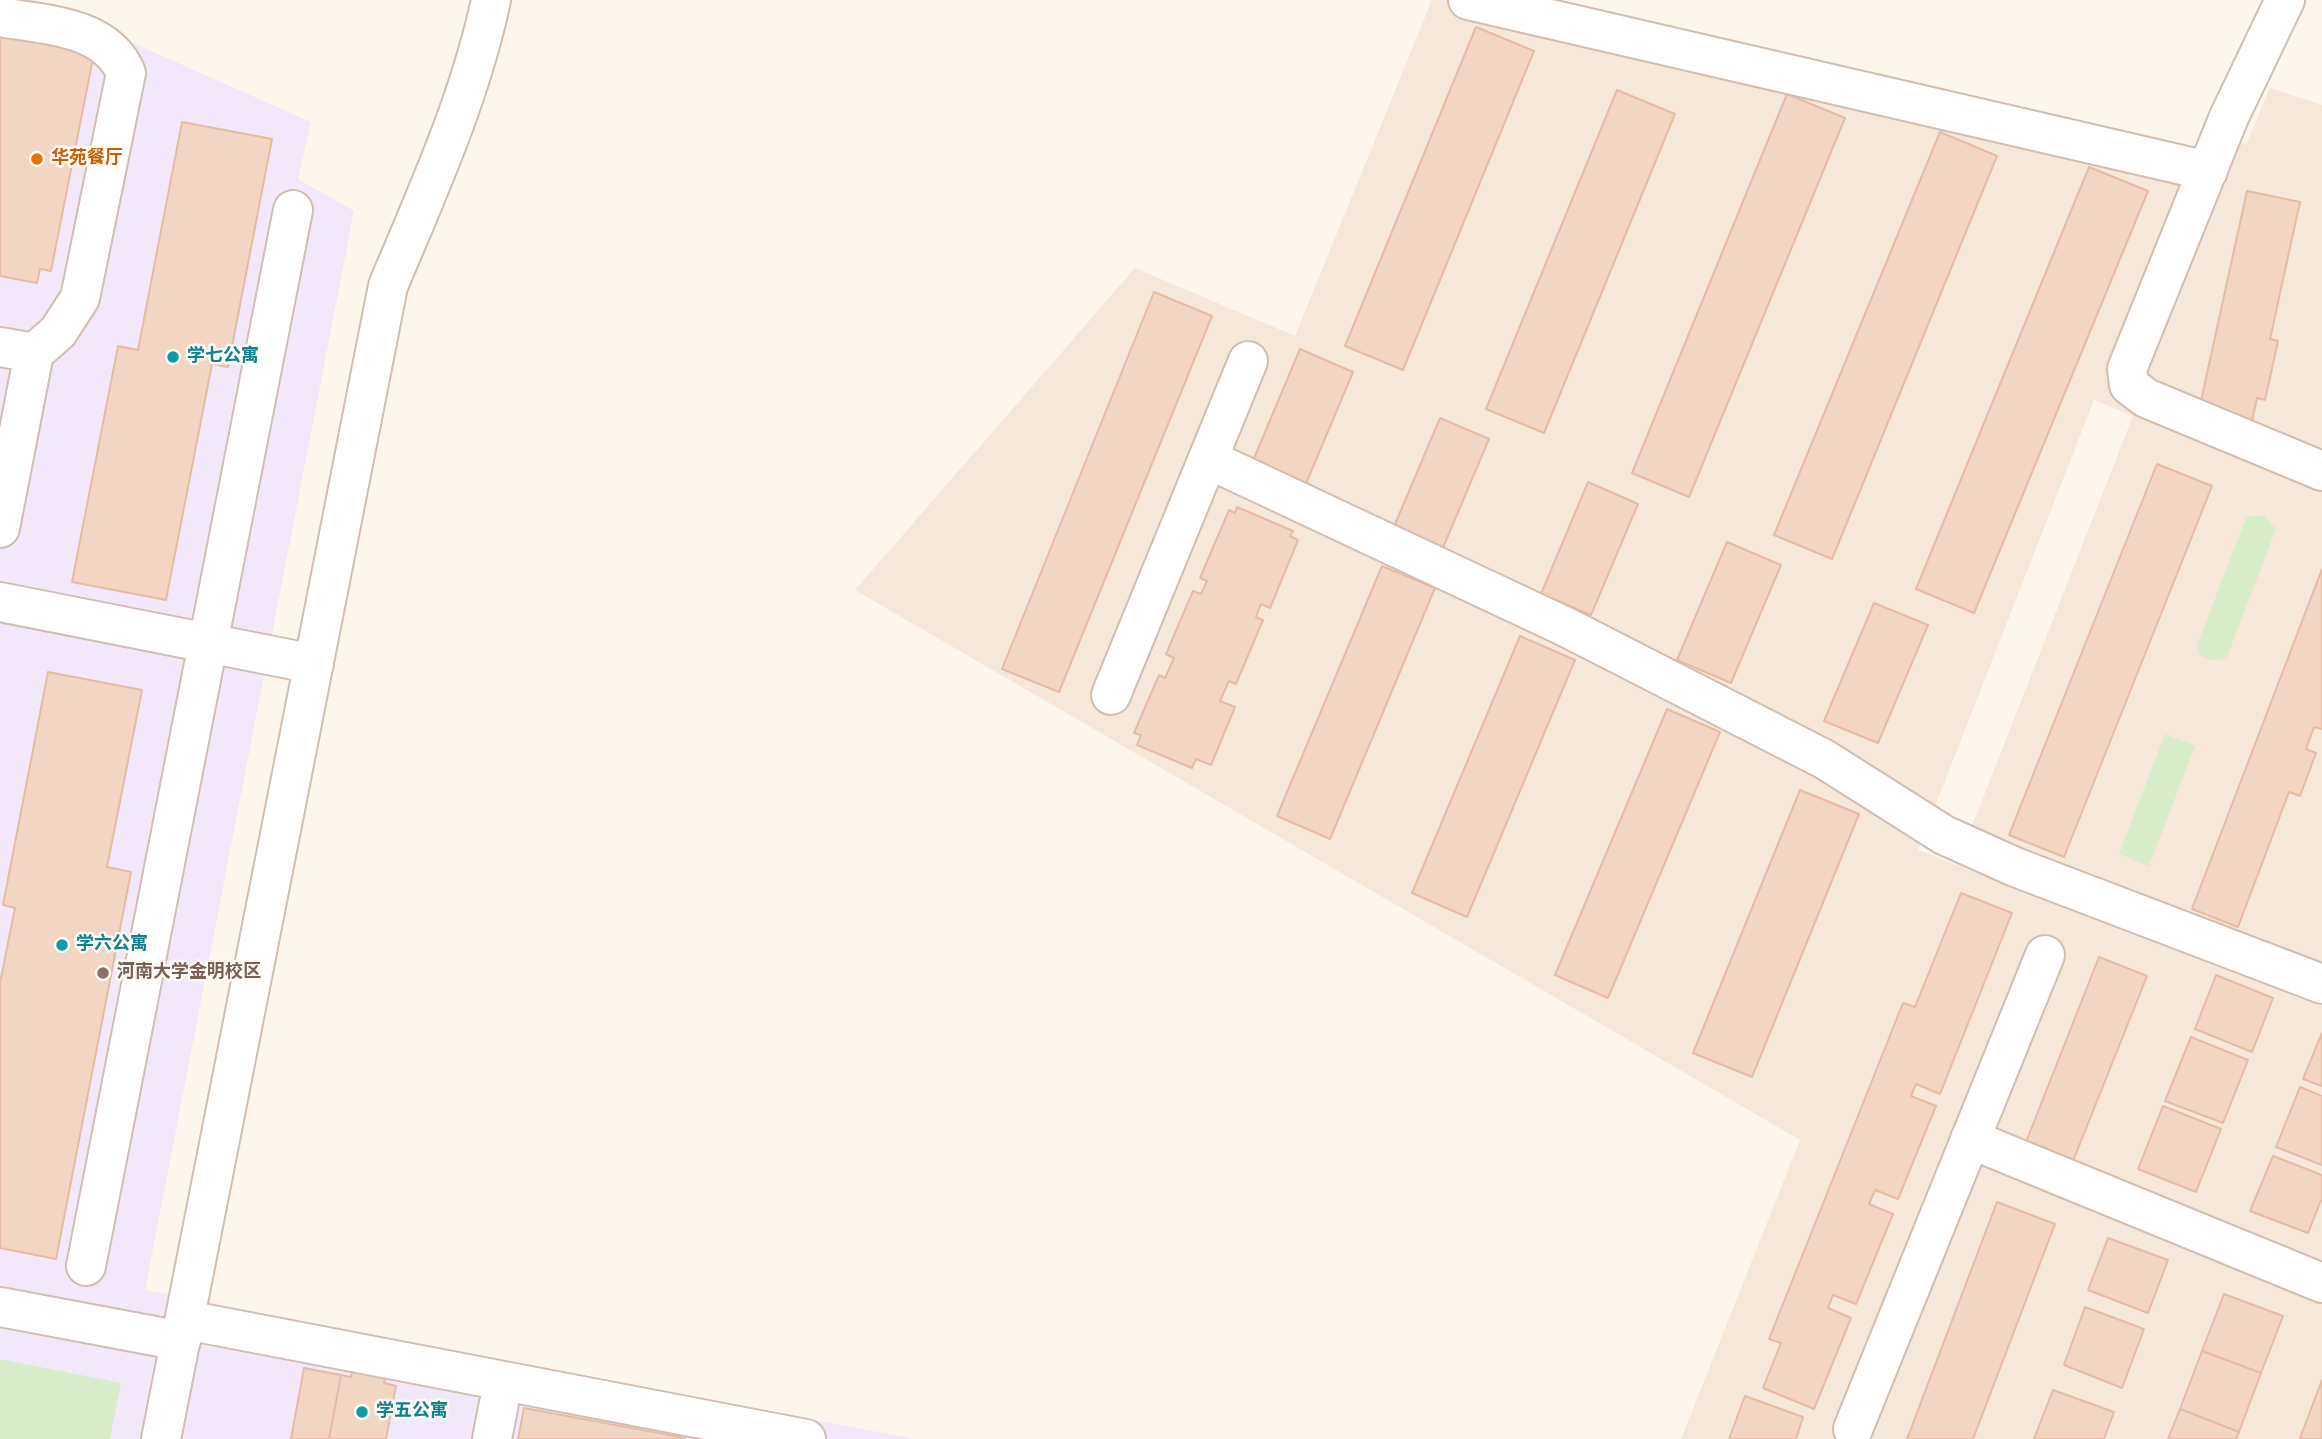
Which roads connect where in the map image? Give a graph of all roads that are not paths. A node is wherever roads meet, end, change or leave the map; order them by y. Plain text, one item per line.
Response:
1 (491, 0) edge
2 (1468, 0) edge
3 (2285, 0) edge
4 (0, 17) edge
5 (2207, 171) junction
6 (293, 210) dead end
7 (17, 350) edge
8 (1248, 361) dead end
9 (1208, 459) junction
10 (2322, 471) edge
11 (0, 528) edge
12 (0, 603) edge
13 (209, 643) junction
14 (314, 664) junction
15 (1111, 695) dead end
16 (2045, 955) dead end
17 (2322, 984) edge
18 (1970, 1139) junction
19 (86, 1266) dead end
20 (2322, 1283) edge
21 (0, 1307) edge
22 (186, 1320) junction
23 (1853, 1429) dead end
24 (720, 1431) edge
25 (161, 1439) edge
26 (806, 1439) edge

1 - 14 street
2 - 5 street
3 - 5 street
4 - 7 street
5 - 10 street
6 - 13 street
7 - 11 street
8 - 9 street
9 - 15 street
9 - 17 street
12 - 13 street
13 - 14 street
13 - 19 street
14 - 22 street
16 - 18 street
18 - 20 street
18 - 23 street
21 - 22 street
22 - 24 street
22 - 25 street
24 - 26 street

